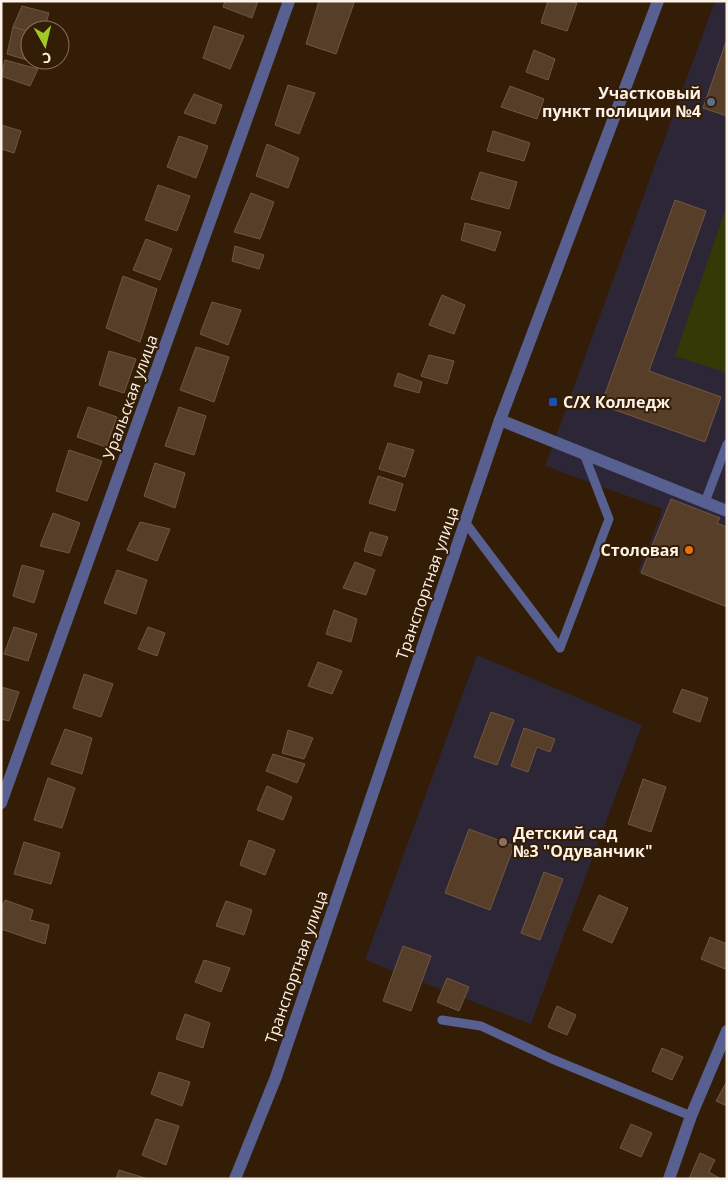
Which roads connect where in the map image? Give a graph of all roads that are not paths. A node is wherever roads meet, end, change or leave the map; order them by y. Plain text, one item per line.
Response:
1 (289, 1) edge
2 (658, 1) edge
3 (500, 420) junction
4 (727, 444) edge
5 (584, 454) junction
6 (705, 502) junction
7 (727, 511) edge
8 (465, 522) junction
9 (1, 803) edge
10 (442, 1020) dead end
11 (727, 1031) edge
12 (691, 1116) junction
13 (235, 1179) edge
14 (669, 1179) edge

1 - 9 street, Уральская улица
2 - 3 street, Транспортная улица
3 - 5 street
3 - 8 street, Транспортная улица
4 - 6 lane
5 - 6 street
5 - 8 lane
6 - 7 street
8 - 13 street, Транспортная улица
10 - 12 lane
11 - 12 street
12 - 14 street

